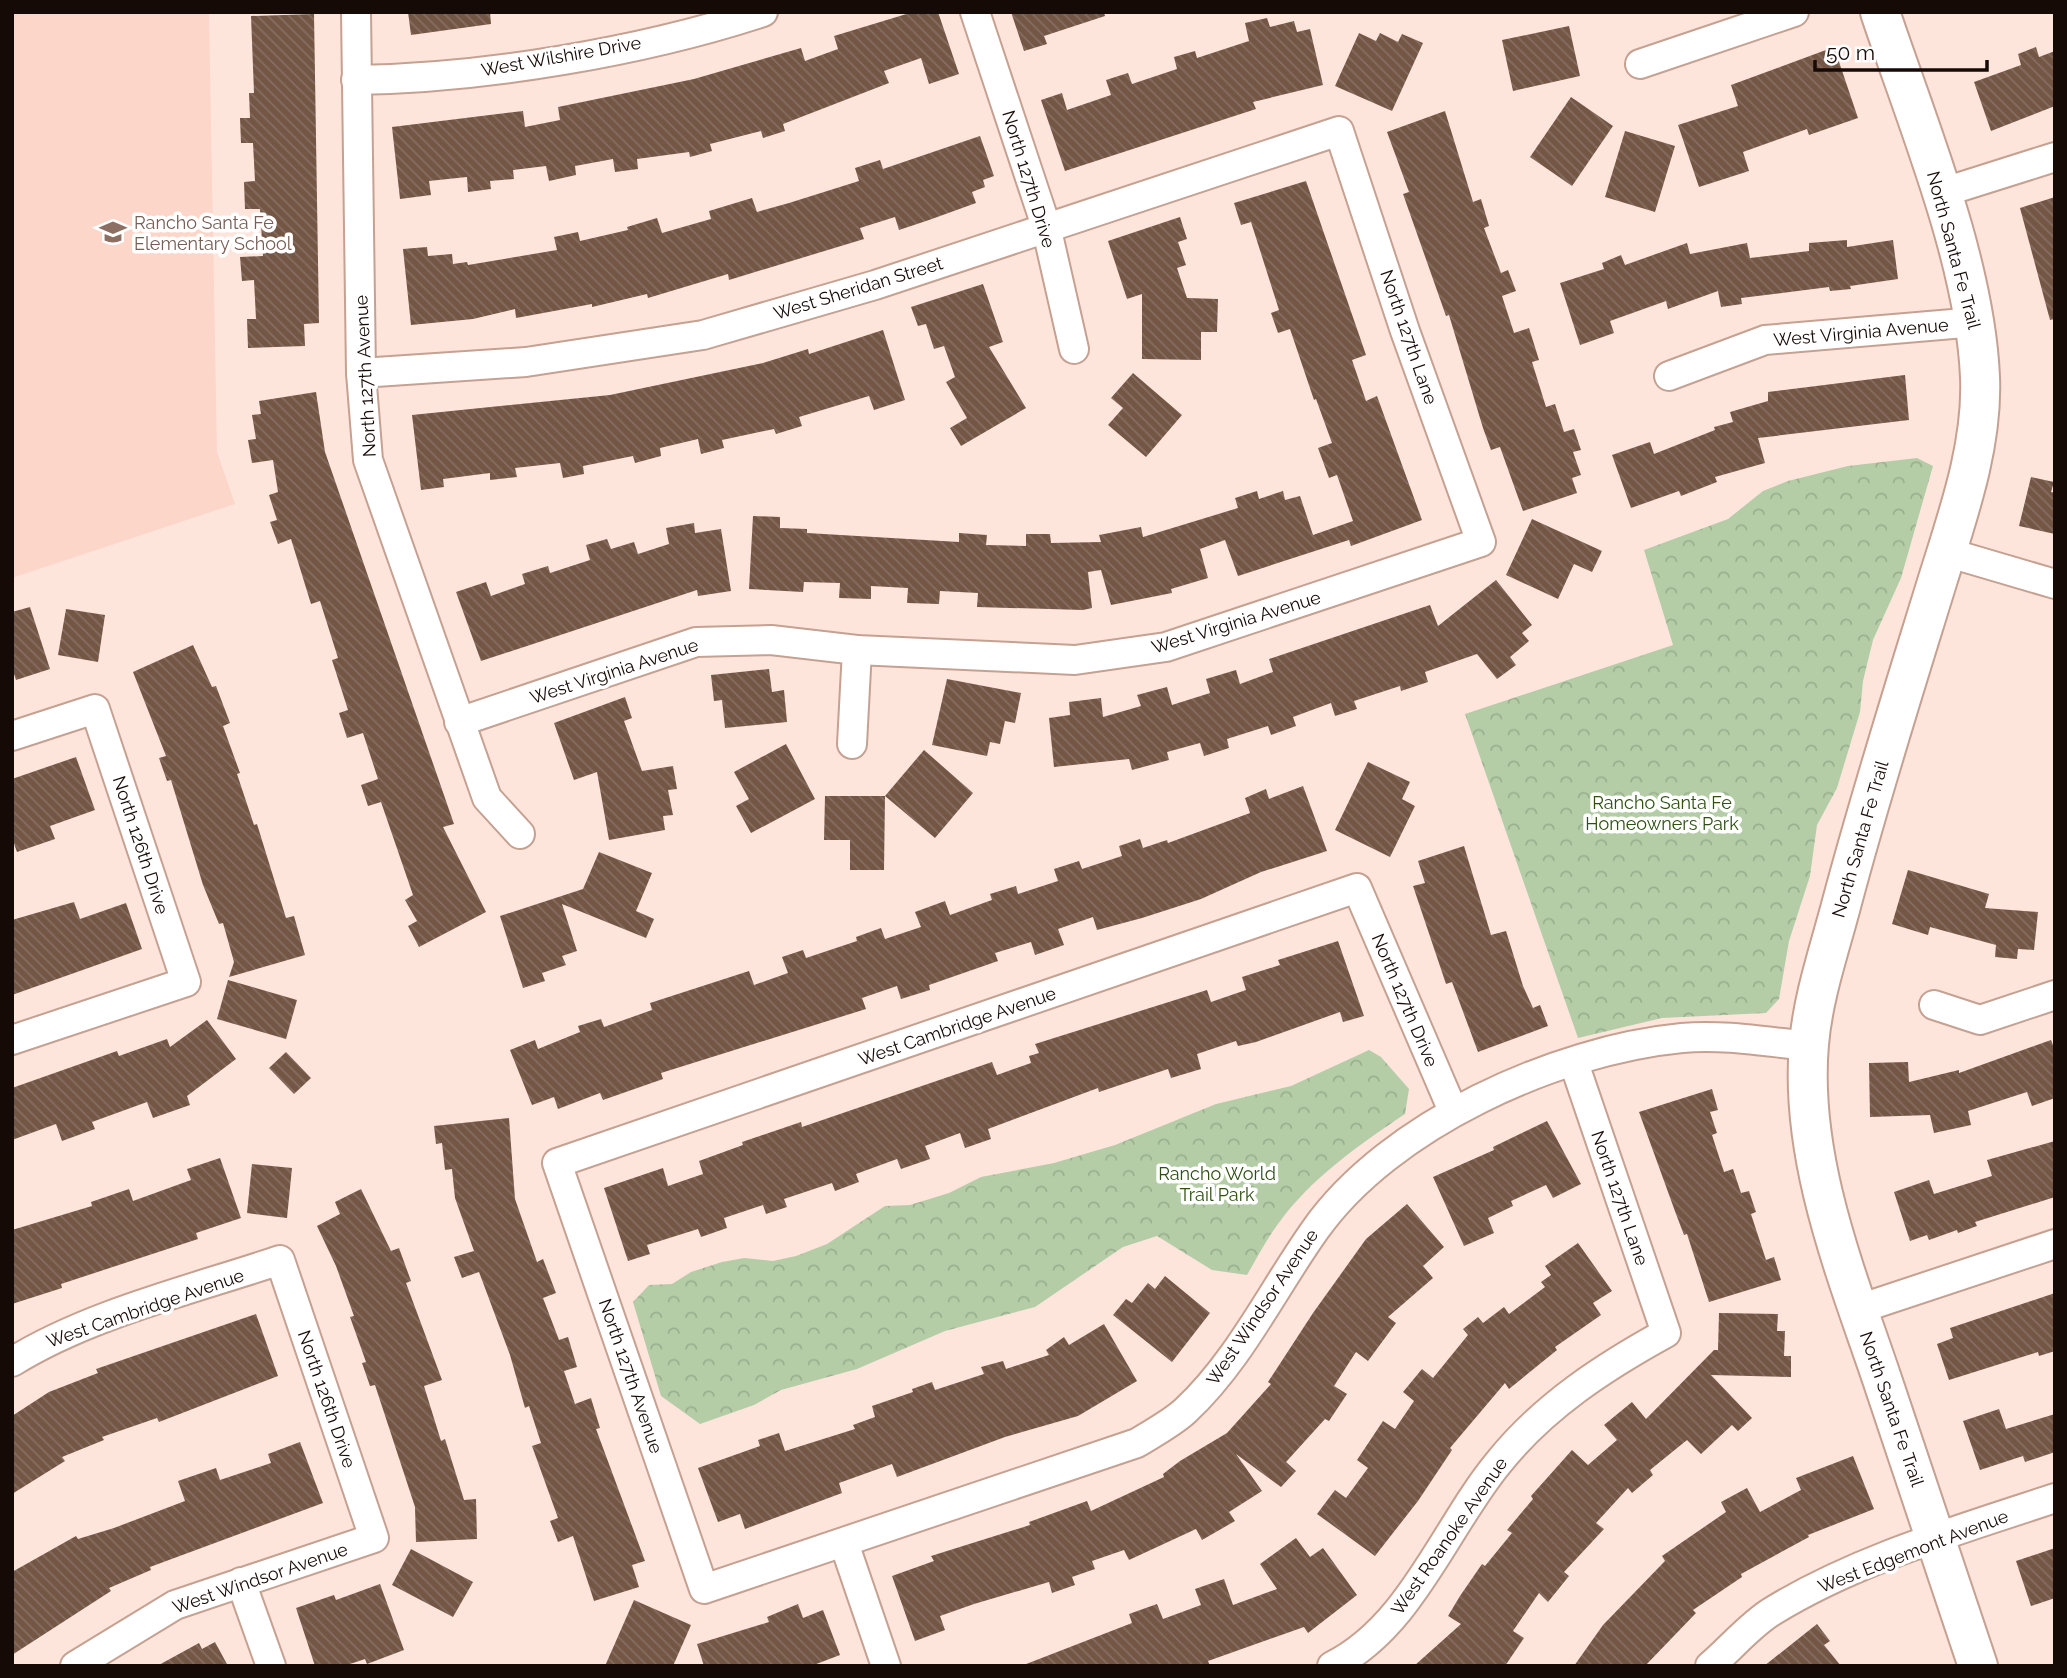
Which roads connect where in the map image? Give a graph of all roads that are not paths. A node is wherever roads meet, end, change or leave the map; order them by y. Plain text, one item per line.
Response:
1 (355, 12) edge
2 (763, 12) edge
3 (975, 12) edge
4 (1794, 12) edge
5 (1880, 12) edge
6 (1640, 64) dead end
7 (356, 80) junction
8 (1339, 131) joint
9 (2055, 157) edge
10 (1941, 193) junction
11 (1046, 226) junction
12 (1976, 322) junction
13 (1074, 349) dead end
14 (361, 373) junction
15 (1669, 376) dead end
16 (1481, 542) joint
17 (1946, 552) junction
18 (2055, 584) edge
19 (857, 650) junction
20 (458, 722) junction
21 (12, 736) edge
22 (852, 744) dead end
23 (520, 834) dead end
24 (1357, 888) joint
25 (2055, 995) edge
26 (1934, 1005) dead end
27 (12, 1040) edge
28 (1809, 1046) junction
29 (1574, 1063) junction
30 (1453, 1111) junction
31 (557, 1163) joint
32 (2055, 1244) edge
33 (280, 1260) joint
34 (1858, 1309) junction
35 (1666, 1333) joint
36 (12, 1362) edge
37 (2055, 1498) edge
38 (374, 1538) joint
39 (1936, 1538) junction
40 (844, 1543) junction
41 (241, 1582) junction
42 (704, 1589) joint
43 (75, 1666) edge
44 (271, 1666) edge
45 (886, 1666) edge
46 (1332, 1666) edge
47 (1710, 1666) edge
48 (1978, 1666) edge

1 - 7 street, North 127th Avenue
2 - 7 street, West Wilshire Drive
3 - 11 street, North 127th Drive
4 - 6 street
5 - 10 street, North Santa Fe Trail
7 - 14 street, North 127th Avenue
8 - 11 street, West Sheridan Street
8 - 16 street, North 127th Lane
9 - 10 street
10 - 12 street, North Santa Fe Trail
11 - 13 street, North 127th Drive
11 - 14 street, West Sheridan Street
12 - 15 street, West Virginia Avenue
12 - 17 street, North Santa Fe Trail
14 - 20 street, North 127th Avenue
16 - 19 street, West Virginia Avenue
17 - 18 street
17 - 28 street, North Santa Fe Trail
19 - 20 street, West Virginia Avenue
19 - 22 street
20 - 23 street, North 127th Avenue
21 - 27 street, North 126th Drive
24 - 30 street, North 127th Drive
24 - 31 street, West Cambridge Avenue
25 - 26 street
28 - 29 street, West Windsor Avenue
28 - 34 street, North Santa Fe Trail
29 - 30 street, West Windsor Avenue
29 - 35 street, North 127th Lane
30 - 40 street, West Windsor Avenue
31 - 42 street, North 127th Avenue
32 - 34 street
33 - 36 street, West Cambridge Avenue
33 - 38 street, North 126th Drive
34 - 39 street, North Santa Fe Trail
35 - 46 street, West Roanoke Avenue
37 - 39 street, West Edgemont Avenue
38 - 41 street, West Windsor Avenue
39 - 47 street, West Edgemont Avenue
39 - 48 street, North Santa Fe Trail
40 - 42 street, West Windsor Avenue
40 - 45 street
41 - 43 street, West Windsor Avenue
41 - 44 street

